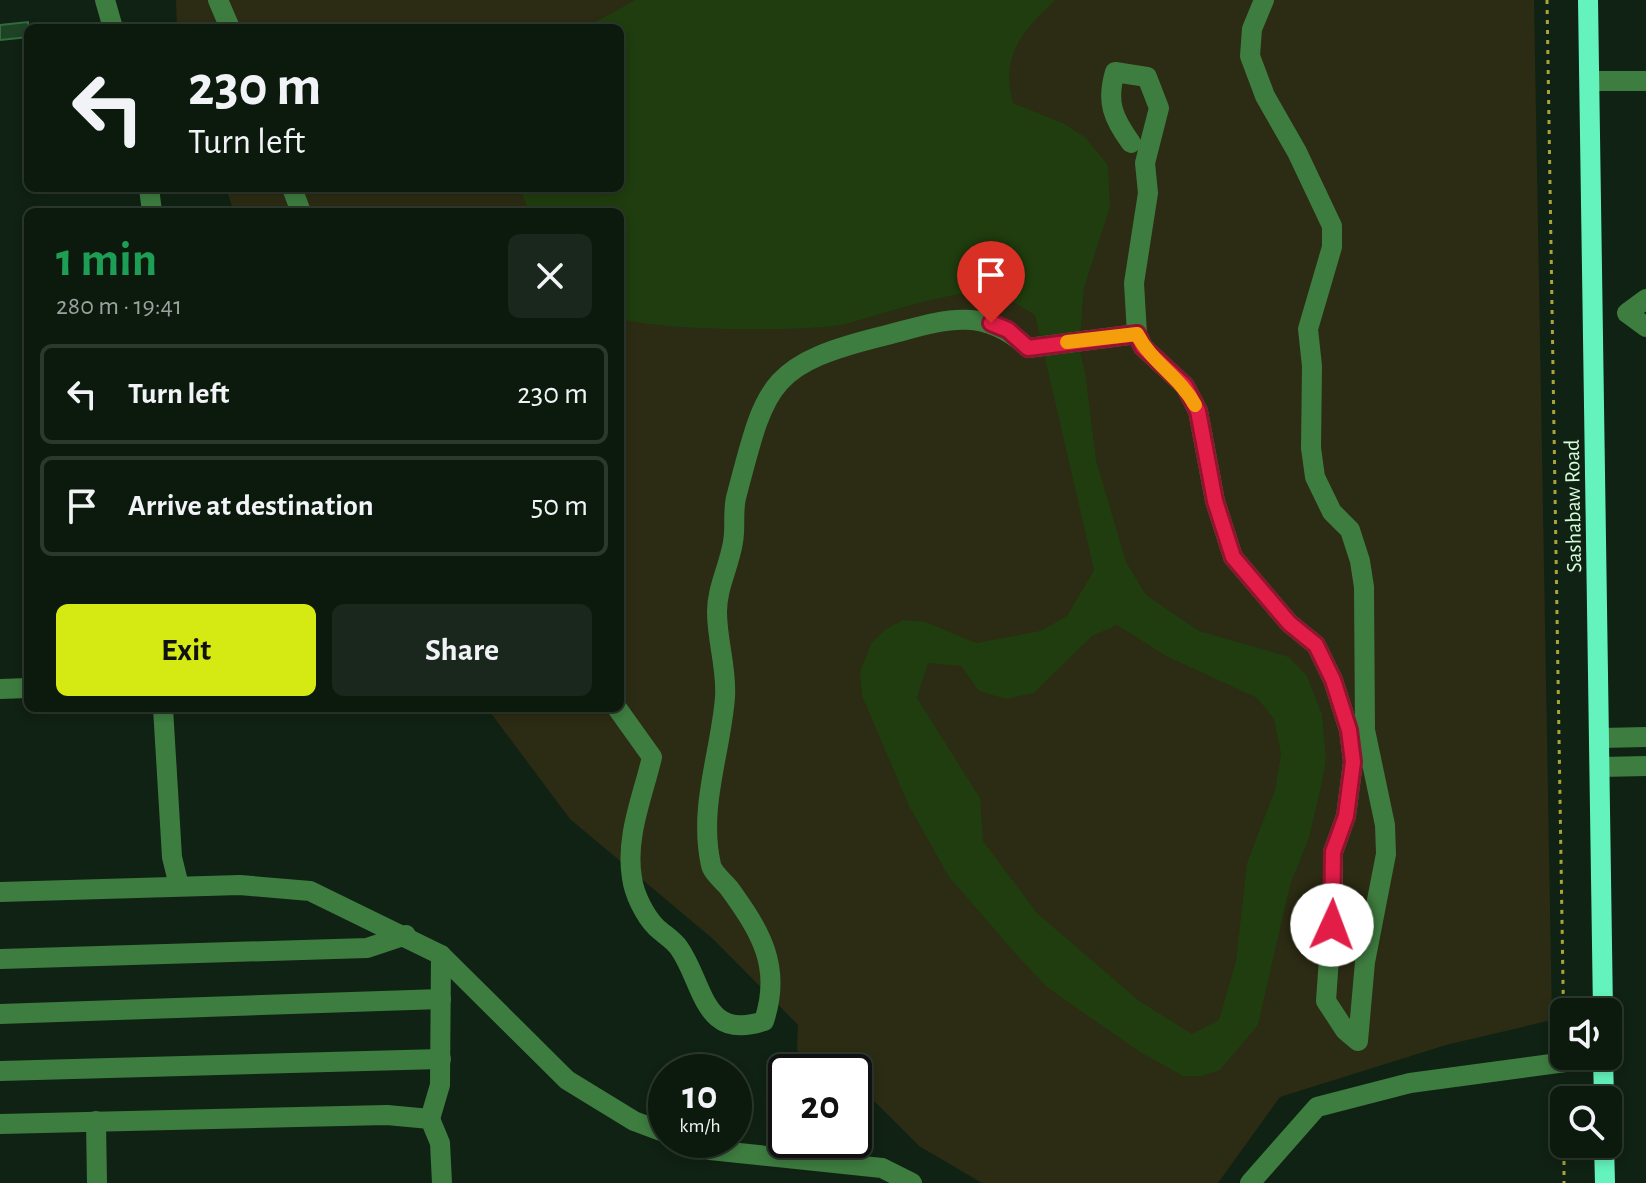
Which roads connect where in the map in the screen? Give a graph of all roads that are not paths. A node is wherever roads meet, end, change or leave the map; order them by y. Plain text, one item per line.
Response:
1 (105, 0) edge
2 (218, 0) edge
3 (1264, 0) edge
4 (1588, 0) edge
5 (112, 24) edge
6 (228, 24) edge
7 (1590, 81) junction
8 (1646, 81) edge
9 (1131, 143) dead end
10 (1646, 299) edge
11 (1594, 313) junction
12 (1627, 313) junction
13 (1646, 327) edge
14 (1137, 334) junction
15 (24, 688) edge
16 (0, 689) edge
17 (163, 712) edge
18 (620, 712) edge
19 (1646, 737) edge
20 (1601, 738) junction
21 (1646, 766) edge
22 (1601, 767) junction
23 (179, 886) junction
24 (0, 892) edge
25 (406, 935) junction
26 (441, 955) junction
27 (0, 959) edge
28 (1603, 998) edge
29 (441, 999) junction
30 (0, 1014) edge
31 (441, 1059) junction
32 (1550, 1063) edge
33 (0, 1071) edge
34 (430, 1119) junction
35 (96, 1121) junction
36 (0, 1124) edge
37 (648, 1126) edge
38 (752, 1154) edge
39 (1604, 1158) edge
40 (97, 1183) edge
41 (442, 1183) edge
42 (912, 1183) edge
43 (1250, 1183) edge
44 (1605, 1183) edge

1 - 5 lane
2 - 6 lane
3 - 14 lane
4 - 7 main road, Sashabaw Road
7 - 8 lane
7 - 11 main road, Sashabaw Road
9 - 14 lane
10 - 12 lane
11 - 12 lane
11 - 20 main road, Sashabaw Road
12 - 13 lane
14 - 18 lane
15 - 16 lane
17 - 23 lane
19 - 20 lane
20 - 22 main road, Sashabaw Road
21 - 22 lane
22 - 28 main road, Sashabaw Road
23 - 24 lane
23 - 25 lane
25 - 26 lane
25 - 27 lane
26 - 29 lane
26 - 37 lane
29 - 30 lane
29 - 31 lane
31 - 33 lane
31 - 34 lane
32 - 43 lane
34 - 35 lane
34 - 41 lane
35 - 36 lane
35 - 40 lane
38 - 42 lane
39 - 44 main road

